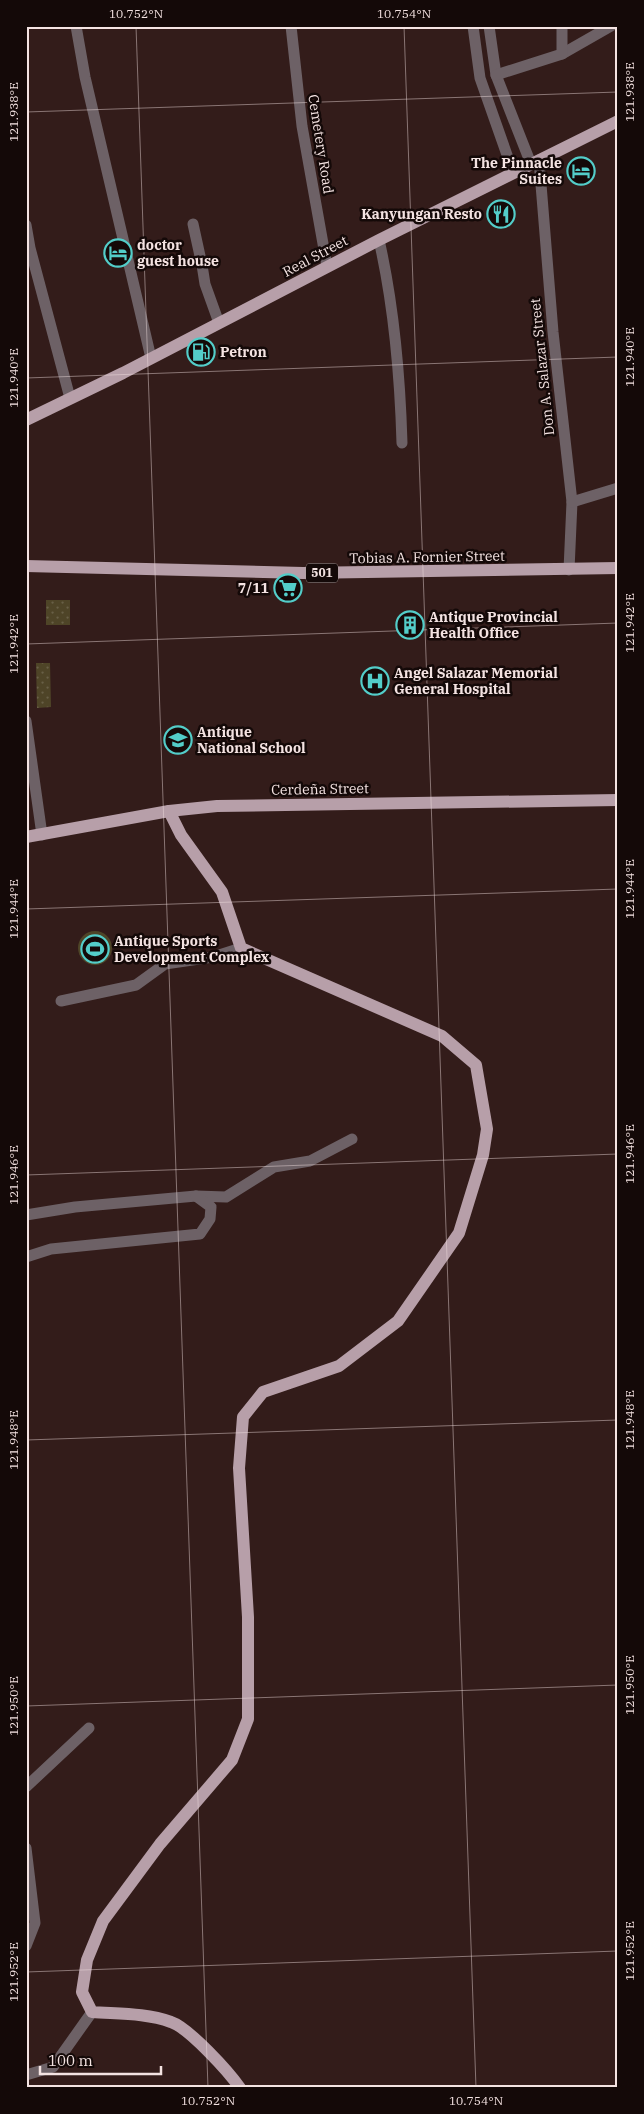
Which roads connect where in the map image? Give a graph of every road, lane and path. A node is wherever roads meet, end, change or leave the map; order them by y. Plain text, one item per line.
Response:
1 (76, 26) edge
2 (290, 26) edge
3 (473, 26) edge
4 (489, 26) edge
5 (562, 26) edge
6 (611, 26) edge
7 (562, 54) junction
8 (496, 75) junction
9 (618, 121) edge
10 (535, 162) junction
11 (513, 172) junction
12 (193, 224) dead end
13 (26, 225) edge
14 (378, 240) junction
15 (327, 266) junction
16 (219, 323) junction
17 (151, 358) junction
18 (70, 398) junction
19 (26, 420) edge
20 (402, 443) dead end
21 (618, 488) edge
22 (572, 502) junction
23 (26, 566) edge
24 (618, 568) edge
25 (570, 570) junction
26 (26, 720) edge
27 (618, 800) edge
28 (169, 811) junction
29 (42, 835) junction
30 (26, 838) edge
31 (241, 948) junction
32 (61, 1001) dead end
33 (352, 1139) dead end
34 (196, 1196) junction
35 (26, 1215) edge
36 (26, 1257) edge
37 (89, 1728) dead end
38 (26, 1788) edge
39 (26, 1848) edge
40 (26, 1946) edge
41 (92, 2012) junction
42 (26, 2075) edge
43 (240, 2088) edge

1 - 17 street
2 - 15 street, Cemetery Road
3 - 11 street
4 - 8 street, Don A. Salazar Street
5 - 7 street
6 - 7 street
7 - 8 street
8 - 10 street, Don A. Salazar Street
9 - 10 main road, Real Street
10 - 11 main road, Real Street
10 - 22 street, Don A. Salazar Street
11 - 14 main road, Real Street
12 - 16 street
13 - 18 street
14 - 15 main road, Real Street
14 - 20 street
15 - 16 main road, Real Street
16 - 17 main road, Real Street
17 - 18 main road, Real Street
18 - 19 main road, Real Street
21 - 22 street
22 - 25 street, Don A. Salazar Street
23 - 25 main road, Tobias A. Fornier Street / 501
24 - 25 main road, Tobias A. Fornier Street / 501
26 - 29 street
27 - 28 main road, Cerdeña Street
28 - 29 main road, Cerdeña Street
28 - 31 main road
29 - 30 main road, Cerdeña Street
31 - 32 street
31 - 41 main road
33 - 34 street
34 - 35 street
34 - 36 street
37 - 38 street
39 - 40 street
41 - 42 street
41 - 43 main road

